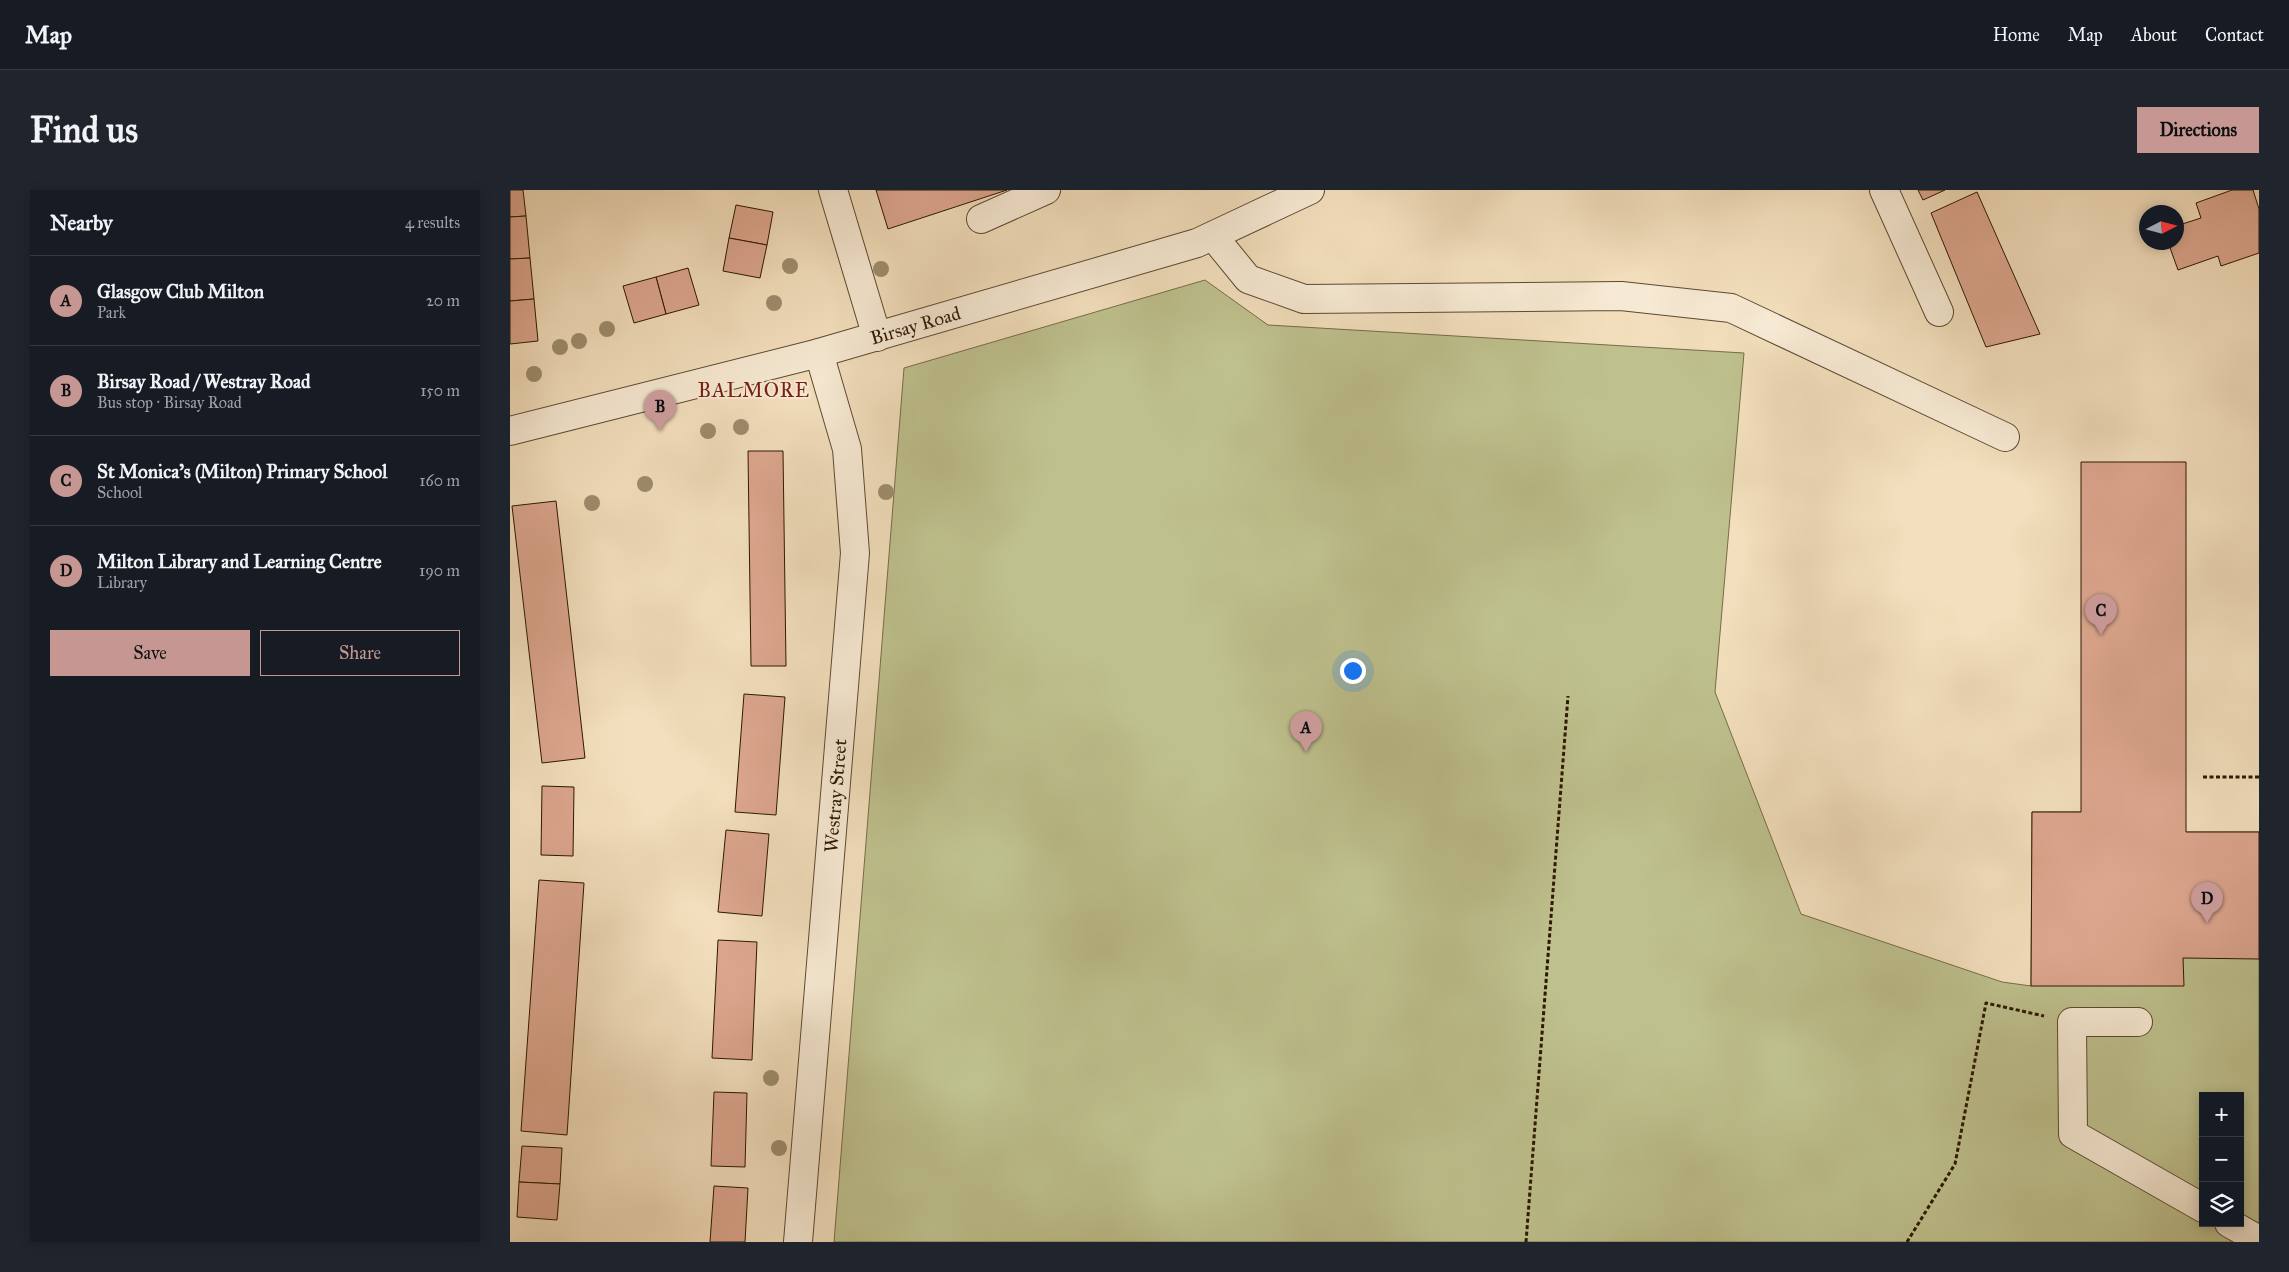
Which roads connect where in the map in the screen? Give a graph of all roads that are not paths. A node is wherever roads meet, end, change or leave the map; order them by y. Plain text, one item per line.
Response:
1 (833, 190) edge
2 (1046, 190) edge
3 (1310, 190) edge
4 (1884, 190) edge
5 (1282, 196) edge
6 (981, 219) dead end
7 (1213, 236) junction
8 (1939, 312) dead end
9 (878, 336) junction
10 (820, 353) junction
11 (510, 431) edge
12 (2005, 437) dead end
13 (2138, 1022) dead end
14 (2199, 1206) edge
15 (2236, 1227) edge
16 (2259, 1240) edge
17 (798, 1242) edge

1 - 9 street
2 - 6 street
3 - 5 street, Birsay Road
4 - 8 street
5 - 7 street, Birsay Road
7 - 9 street, Birsay Road
7 - 12 street
9 - 10 street, Birsay Road
10 - 11 street, Birsay Road
10 - 17 street, Westray Street
13 - 14 street
15 - 16 street

